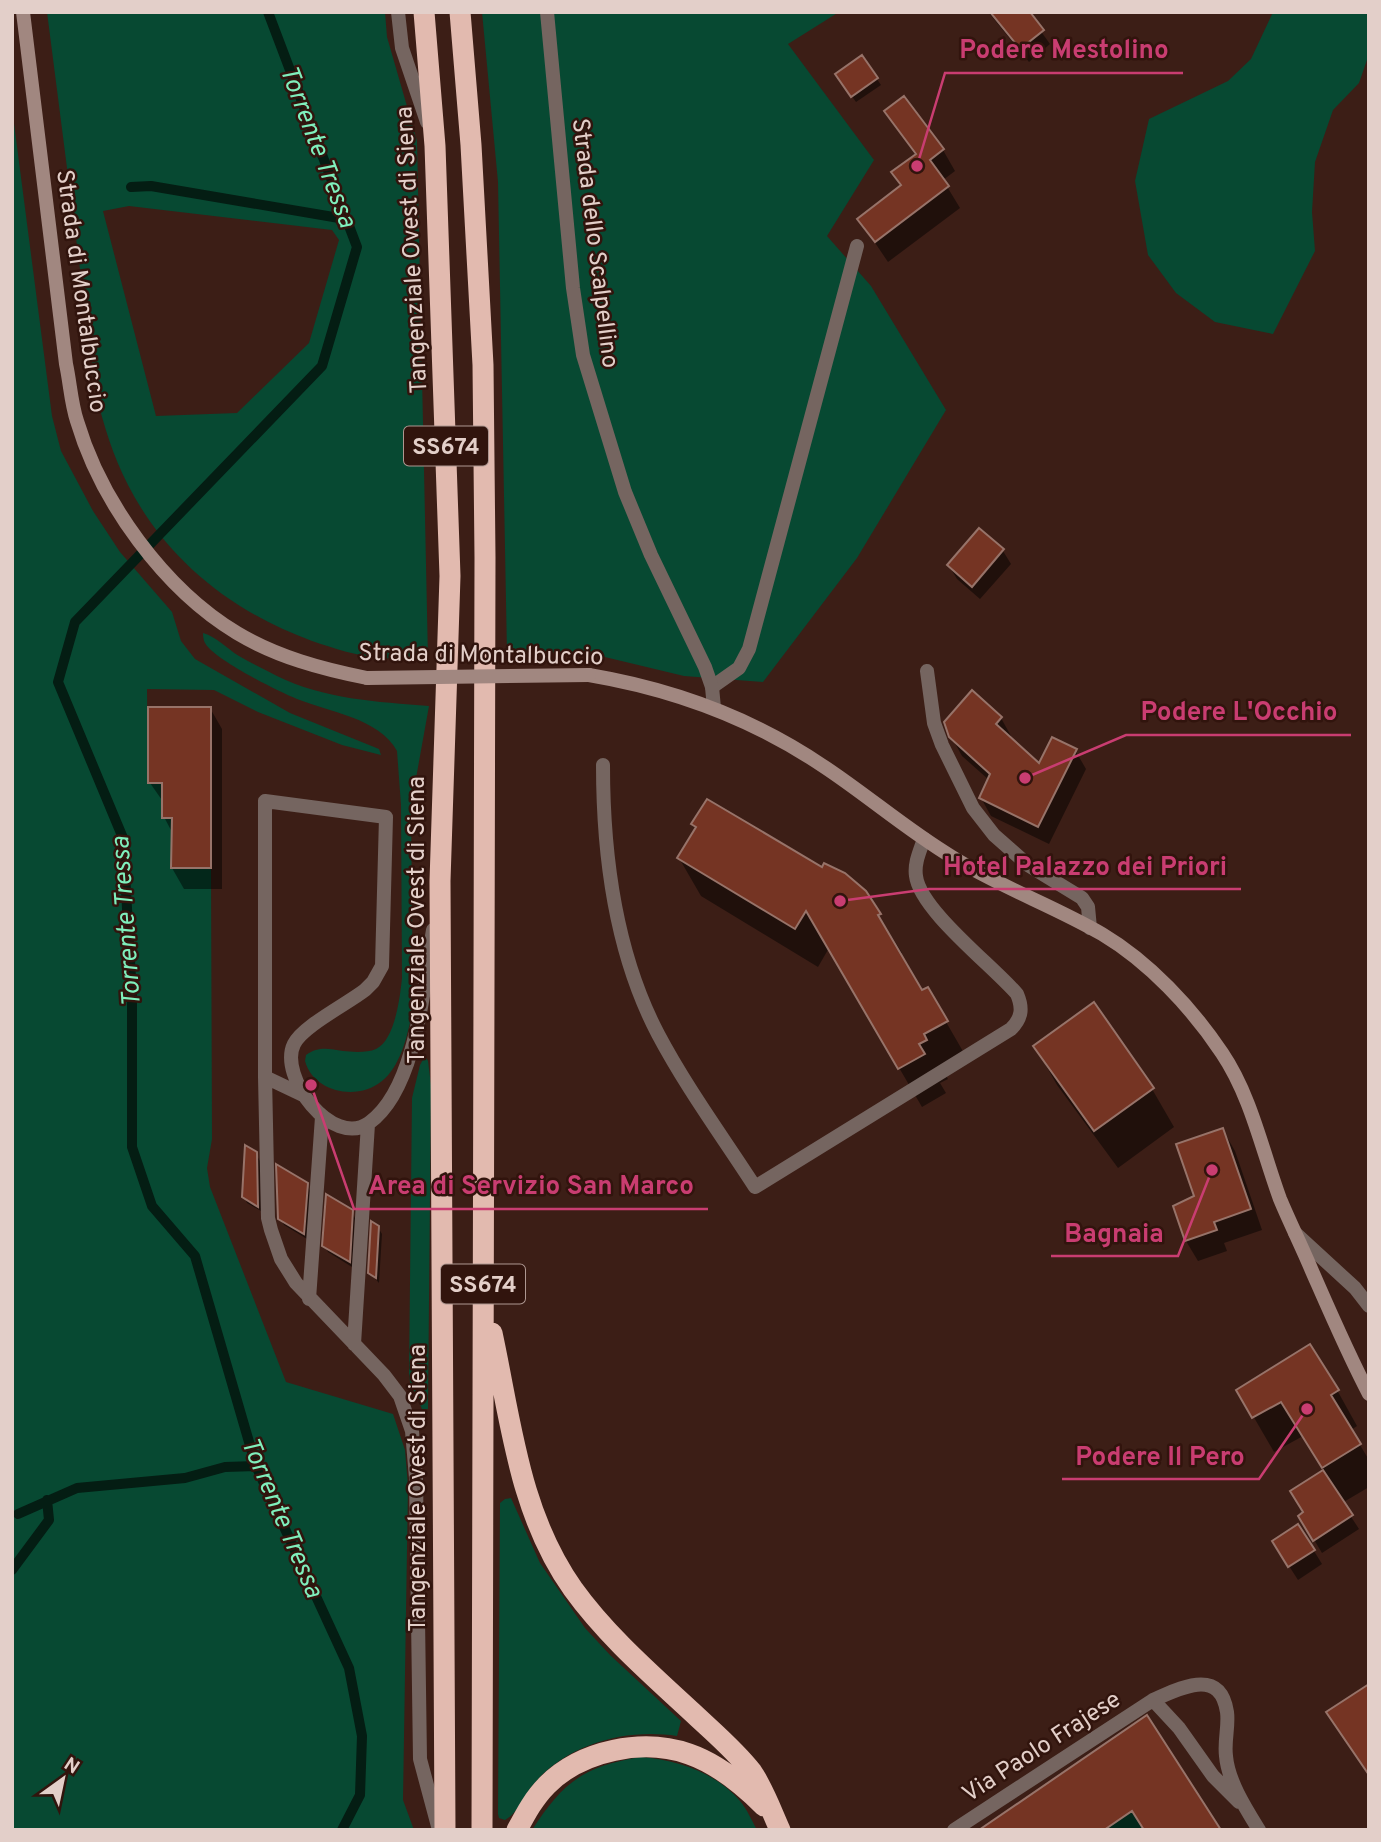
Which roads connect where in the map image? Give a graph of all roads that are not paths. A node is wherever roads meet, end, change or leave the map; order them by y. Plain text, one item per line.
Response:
1 (23, 12) edge
2 (398, 12) edge
3 (424, 12) edge
4 (460, 12) edge
5 (547, 12) edge
6 (435, 146) junction
7 (857, 246) dead end
8 (927, 671) dead end
9 (712, 687) junction
10 (714, 708) junction
11 (603, 765) dead end
12 (924, 839) junction
13 (440, 881) junction
14 (1090, 928) junction
15 (265, 1077) junction
16 (305, 1096) junction
17 (322, 1117) junction
18 (368, 1124) junction
19 (1296, 1233) junction
20 (483, 1293) junction
21 (309, 1299) junction
22 (1369, 1306) edge
23 (354, 1344) junction
24 (1369, 1394) edge
25 (1153, 1700) junction
26 (1245, 1808) junction
27 (777, 1823) edge
28 (439, 1830) edge
29 (445, 1830) edge
30 (482, 1830) edge
31 (517, 1830) edge
32 (954, 1830) edge
33 (1259, 1830) edge

1 - 10 street, Strada di Montalbuccio, bridge
2 - 6 street
3 - 6 highway, Tangenziale Ovest di Siena / SS674
4 - 20 highway, SS674
5 - 9 street, Strada dello Scalpellino
6 - 13 highway, Tangenziale Ovest di Siena / SS674
7 - 9 street
8 - 14 street
9 - 10 street, Strada dello Scalpellino
10 - 12 street, Strada di Montalbuccio
11 - 12 street
12 - 14 street, Strada di Montalbuccio
13 - 18 street
13 - 29 highway, Tangenziale Ovest di Siena / SS674
14 - 19 street, Strada di Montalbuccio
15 - 16 street
15 - 16 street
15 - 21 street
16 - 17 street
17 - 18 street
17 - 21 street
18 - 23 street
19 - 22 street
19 - 24 street, Strada di Montalbuccio
20 - 27 highway
20 - 30 highway, SS674
21 - 23 street
23 - 28 street
25 - 26 street, Via Paolo Frajese
25 - 26 street, Via Paolo Frajese
25 - 32 street, Via Paolo Frajese
26 - 33 street, Via Paolo Frajese
27 - 31 highway

